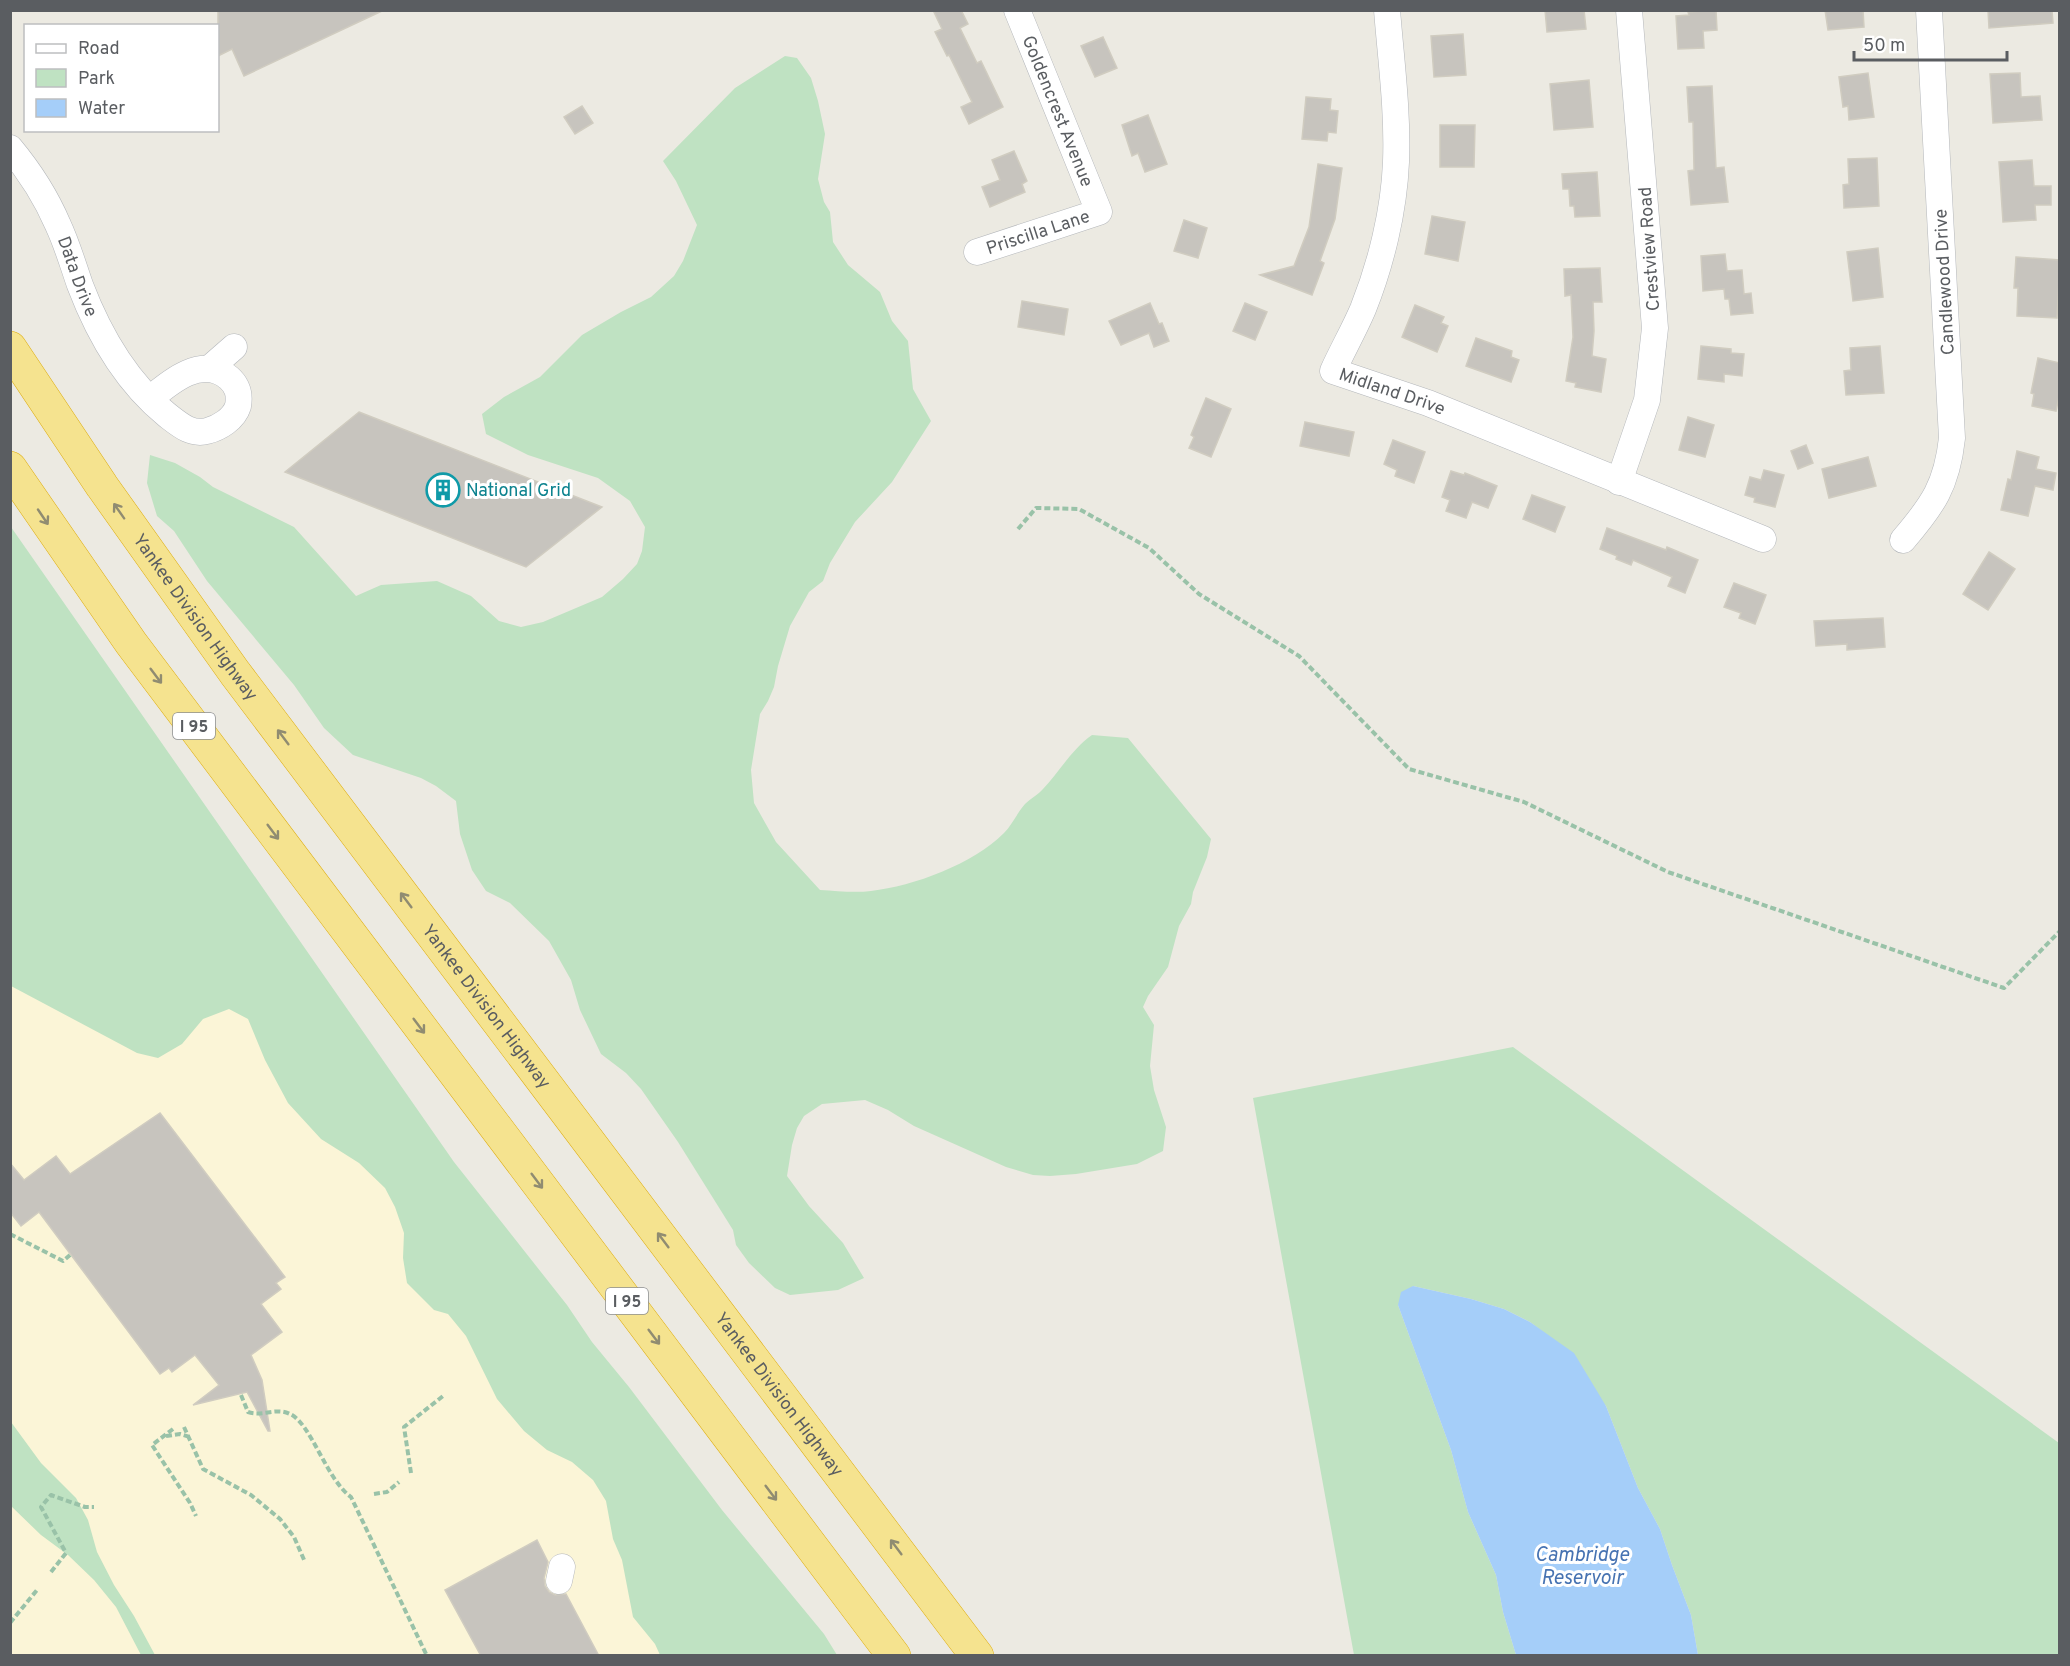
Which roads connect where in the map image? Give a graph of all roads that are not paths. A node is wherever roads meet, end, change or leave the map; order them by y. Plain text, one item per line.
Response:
1 (1017, 10) edge
2 (1387, 10) edge
3 (1629, 10) edge
4 (1929, 10) edge
5 (10, 148) edge
6 (1099, 212) joint
7 (977, 252) dead end
8 (234, 347) dead end
9 (10, 348) edge
10 (210, 368) junction
11 (150, 399) junction
12 (10, 468) edge
13 (1619, 482) junction
14 (1763, 539) dead end
15 (1903, 540) dead end
16 (870, 1624) junction
17 (977, 1653) edge
18 (883, 1656) edge
19 (894, 1656) edge

1 - 6 street, Goldencrest Avenue
2 - 13 street, Midland Drive
3 - 13 street, Crestview Road
4 - 15 street, Candlewood Drive
5 - 11 street, Data Drive
6 - 7 street, Priscilla Lane
8 - 10 street
17 -> 9 highway, Yankee Division Highway
10 - 11 street
10 - 11 street, Data Drive
12 -> 16 highway, I 95
13 - 14 street, Midland Drive
16 - 18 highway
16 - 19 highway, I 95

